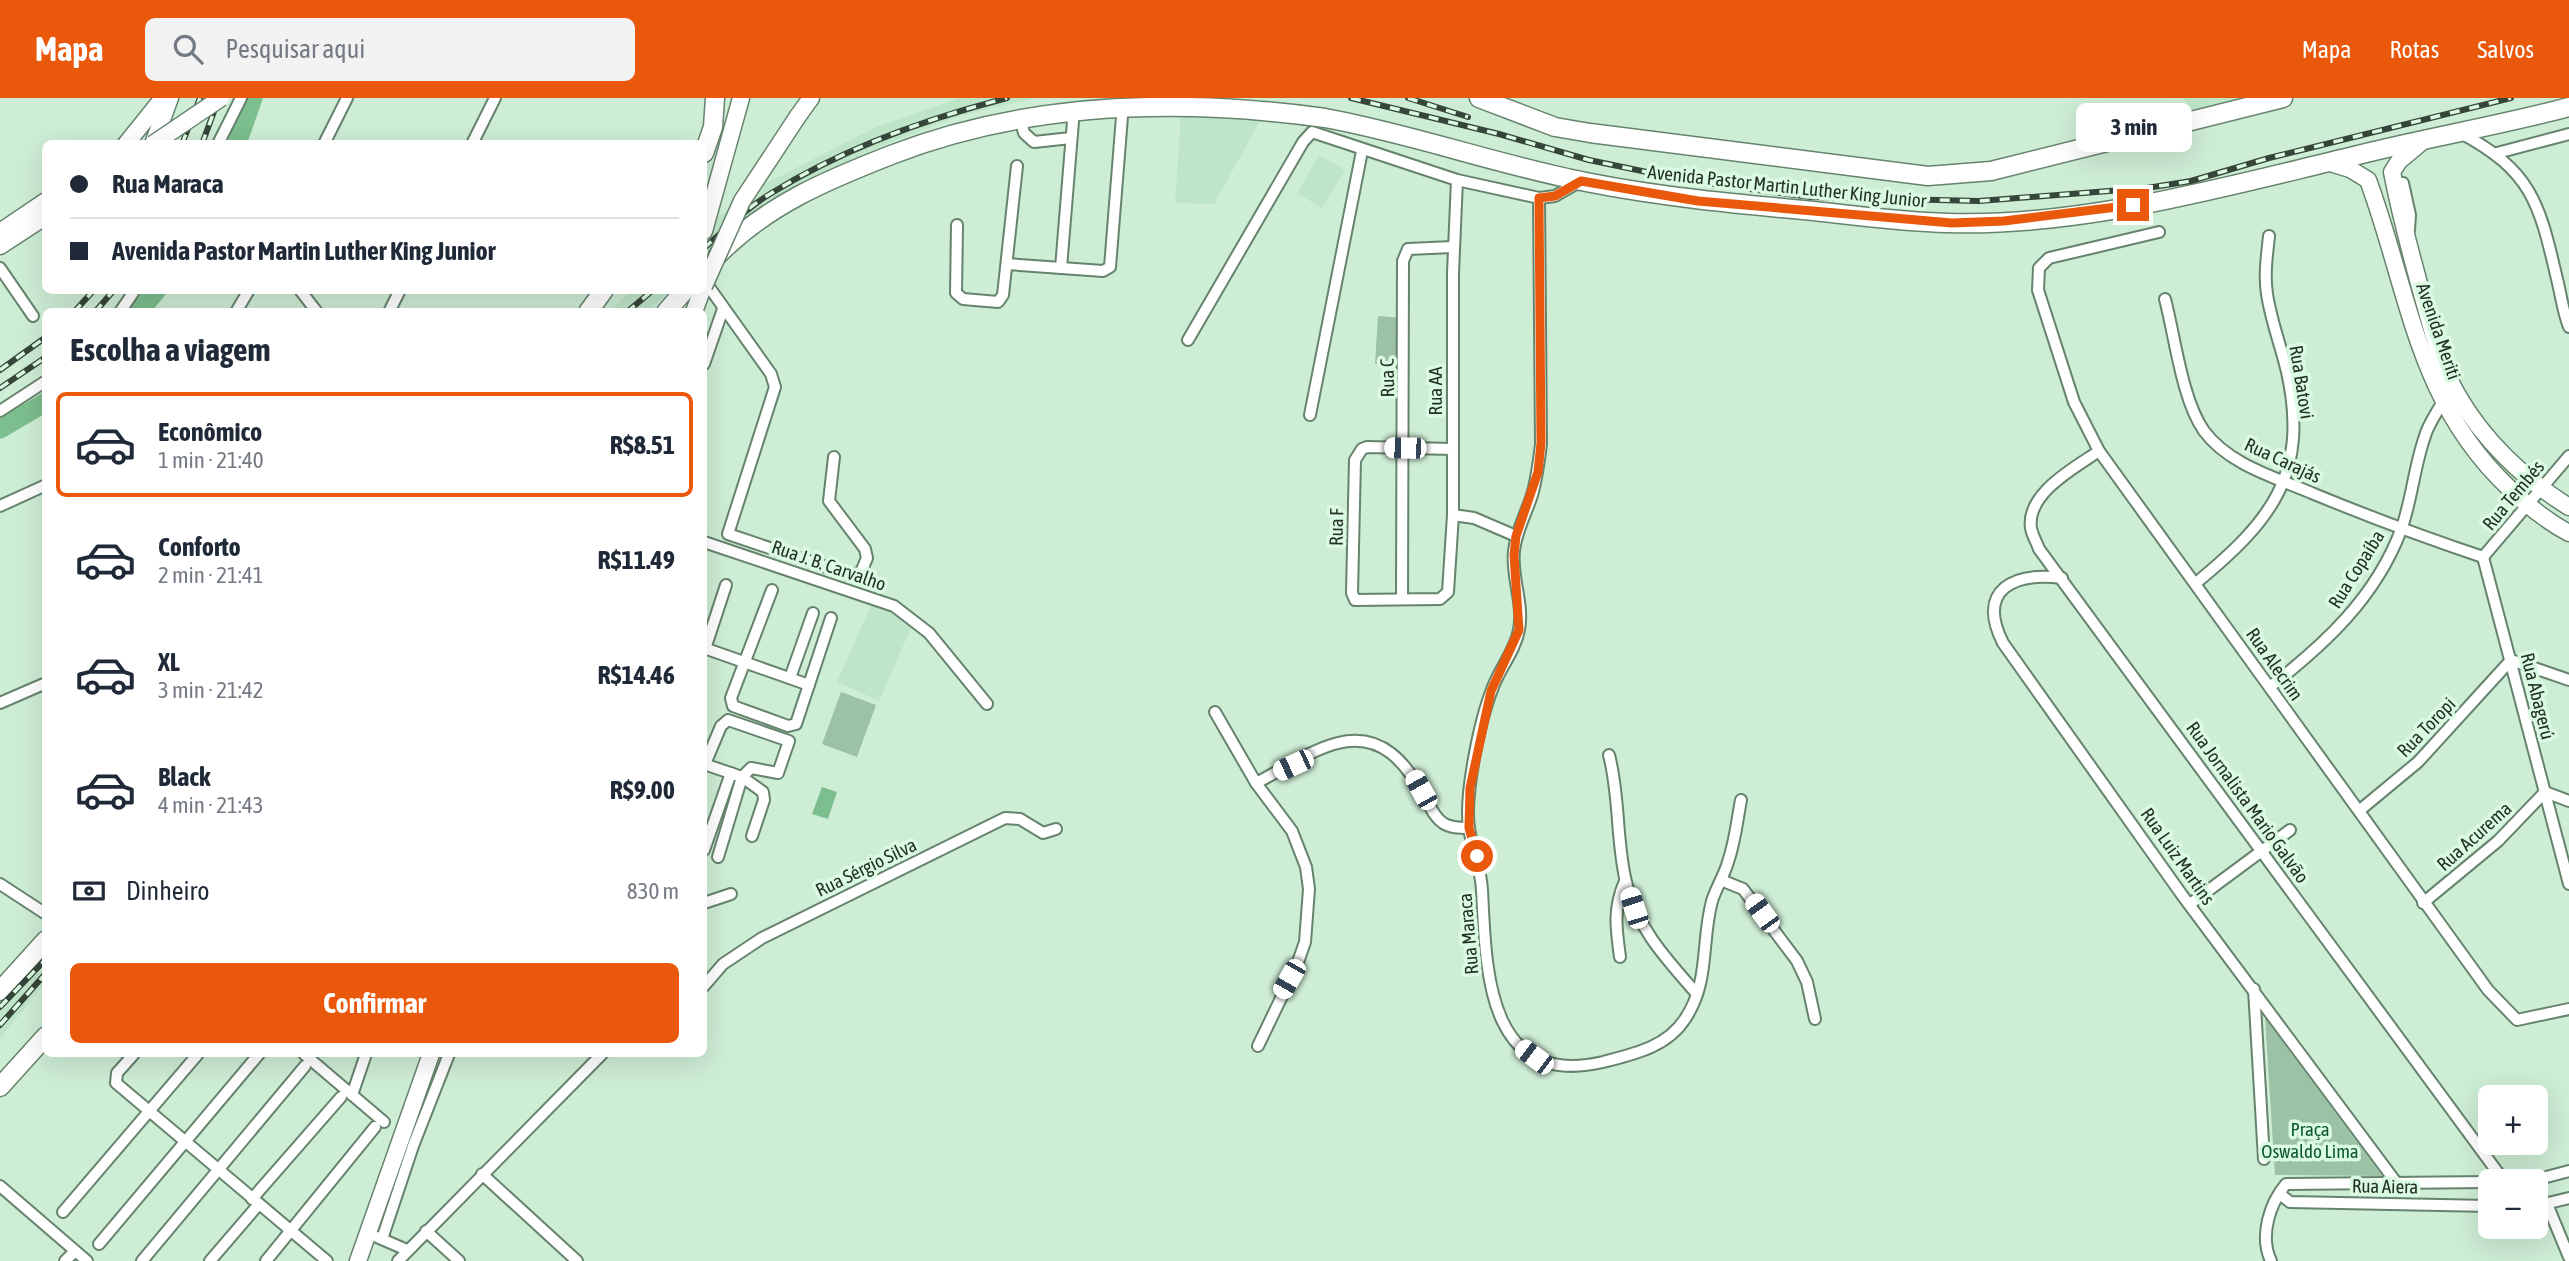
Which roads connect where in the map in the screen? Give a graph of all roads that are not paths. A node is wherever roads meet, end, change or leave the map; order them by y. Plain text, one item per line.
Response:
1 (163, 98) edge
2 (170, 98) edge
3 (221, 98) edge
4 (241, 98) edge
5 (347, 98) edge
6 (495, 98) edge
7 (715, 98) edge
8 (741, 98) edge
9 (811, 98) edge
10 (1479, 98) edge
11 (2283, 98) edge
12 (1123, 104) junction
13 (2569, 107) edge
14 (1074, 109) junction
15 (1020, 118) junction
16 (2458, 132) junction
17 (2569, 134) edge
18 (1071, 138) junction
19 (2425, 138) junction
20 (129, 140) edge
21 (154, 140) edge
22 (159, 140) edge
23 (220, 140) edge
24 (326, 140) edge
25 (474, 140) edge
26 (707, 144) edge
27 (1362, 151) junction
28 (2497, 153) junction
29 (2327, 162) junction
30 (1017, 166) dead end
31 (2398, 177) junction
32 (1457, 180) junction
33 (2368, 180) junction
34 (1581, 181) junction
35 (1539, 198) junction
36 (42, 204) edge
37 (42, 219) edge
38 (707, 220) edge
39 (957, 225) dead end
40 (42, 230) edge
41 (0, 232) edge
42 (2159, 232) dead end
43 (2269, 236) dead end
44 (0, 246) edge
45 (1453, 247) junction
46 (0, 258) edge
47 (1007, 264) junction
48 (707, 267) edge
49 (0, 268) edge
50 (1061, 268) junction
51 (707, 279) edge
52 (707, 285) edge
53 (303, 294) edge
54 (682, 294) edge
55 (2165, 299) dead end
56 (314, 308) edge
57 (669, 308) edge
58 (723, 309) junction
59 (33, 316) dead end
60 (2569, 327) edge
61 (1188, 340) dead end
62 (707, 356) edge
63 (42, 384) edge
64 (2442, 403) junction
65 (0, 411) edge
66 (1310, 415) dead end
67 (1405, 448) junction
68 (1453, 449) junction
69 (2099, 451) junction
70 (2569, 456) edge
71 (834, 457) dead end
72 (2284, 481) junction
73 (42, 487) edge
74 (2541, 489) junction
75 (2527, 505) junction
76 (0, 506) edge
77 (2569, 507) edge
78 (1452, 515) junction
79 (2401, 530) junction
80 (2569, 533) edge
81 (1516, 536) junction
82 (707, 543) edge
83 (2483, 557) junction
84 (2062, 578) junction
85 (2196, 583) junction
86 (726, 585) dead end
87 (772, 590) dead end
88 (1402, 599) junction
89 (813, 612) dead end
90 (831, 618) dead end
91 (707, 640) edge
92 (707, 650) edge
93 (2511, 660) junction
94 (745, 663) junction
95 (790, 678) junction
96 (2569, 680) edge
97 (42, 685) edge
98 (808, 685) junction
99 (2271, 686) junction
100 (0, 703) edge
101 (987, 704) dead end
102 (1215, 712) dead end
103 (1609, 755) dead end
104 (707, 757) edge
105 (707, 765) edge
106 (731, 773) junction
107 (742, 777) junction
108 (1256, 783) junction
109 (2545, 792) junction
110 (1741, 800) dead end
111 (2569, 801) edge
112 (2360, 810) junction
113 (1469, 828) junction
114 (1056, 829) dead end
115 (2290, 830) dead end
116 (752, 836) dead end
117 (707, 841) edge
118 (2262, 852) junction
119 (718, 857) dead end
120 (1721, 880) junction
121 (1625, 881) junction
122 (0, 884) edge
123 (2569, 884) edge
124 (731, 894) dead end
125 (707, 902) edge
126 (2423, 903) junction
127 (2190, 904) junction
128 (42, 911) edge
129 (42, 945) edge
130 (1620, 957) dead end
131 (707, 983) edge
132 (2254, 989) junction
133 (0, 992) edge
134 (1697, 994) junction
135 (2569, 1009) edge
136 (1815, 1019) dead end
137 (42, 1040) edge
138 (1258, 1045) dead end
139 (131, 1057) edge
140 (195, 1057) edge
141 (257, 1057) edge
142 (307, 1057) edge
143 (365, 1057) edge
144 (430, 1057) edge
145 (448, 1057) edge
146 (599, 1057) edge
147 (305, 1066) dead end
148 (0, 1087) edge
149 (346, 1096) junction
150 (147, 1111) junction
151 (185, 1143) junction
152 (2264, 1159) dead end
153 (2497, 1169) edge
154 (218, 1170) junction
155 (2569, 1172) edge
156 (482, 1174) junction
157 (2548, 1177) edge
158 (2478, 1182) edge
159 (2398, 1185) junction
160 (0, 1186) edge
161 (2281, 1195) junction
162 (2568, 1200) edge
163 (256, 1201) junction
164 (2548, 1204) edge
165 (2478, 1206) edge
166 (63, 1212) dead end
167 (2548, 1217) edge
168 (292, 1231) junction
169 (426, 1231) junction
170 (375, 1236) junction
171 (99, 1244) dead end
172 (407, 1250) junction
173 (75, 1251) junction
174 (2569, 1258) edge
175 (65, 1261) edge
176 (87, 1261) edge
177 (142, 1261) edge
178 (210, 1261) edge
179 (267, 1261) edge
180 (327, 1261) edge
181 (358, 1261) edge
182 (398, 1261) edge
183 (459, 1261) edge
184 (577, 1261) edge
185 (2271, 1261) edge

1 - 20 main road
2 - 21 main road
3 - 22 main road, bridge
4 - 23 street
5 - 24 street
6 - 25 street
7 - 26 main road
8 - 38 main road
9 - 51 main road, bridge
10 - 11 main road, Avenida Pastor Martin Luther King Junior
12 - 14 main road, Avenida Pastor Martin Luther King Junior
12 - 34 main road, Avenida Pastor Martin Luther King Junior
12 - 50 street
13 - 16 main road, Avenida Pastor Martin Luther King Junior
14 - 15 main road, Avenida Pastor Martin Luther King Junior
14 - 18 street
15 - 18 street
15 - 48 main road, Avenida Pastor Martin Luther King Junior
16 - 19 main road, Avenida Pastor Martin Luther King Junior
16 - 28 street
17 - 28 street
18 - 50 street
19 - 29 main road, Avenida Pastor Martin Luther King Junior
19 - 31 main road
27 - 32 street
27 - 61 street
27 - 66 street
28 - 60 street
29 - 33 main road
29 - 34 main road, Avenida Pastor Martin Luther King Junior
30 - 47 street
31 - 33 main road
31 - 74 main road, Avenida Meriti
32 - 35 street
32 - 45 street, Rua AA
33 - 64 main road, Avenida Meriti
34 - 35 street
35 - 81 street, Rua Maraca
36 - 41 main road
37 - 44 main road
39 - 47 street
40 - 46 main road
42 - 69 street, Rua Alecrim
43 - 72 street, Rua Batovi
45 - 67 street, Rua C
45 - 68 street, Rua AA
47 - 50 street
49 - 59 street
52 - 58 street
53 - 56 street
54 - 57 main road
55 - 72 street, Rua Carajás
58 - 62 street
58 - 71 street
63 - 65 street
64 - 75 main road, Avenida Meriti
64 - 79 street, Rua Copaíba
67 - 68 street
67 - 88 street, Rua C
67 - 88 street, Rua F
68 - 78 street, Rua AA
69 - 84 street, Rua Jornalista Mario Galvão
69 - 85 street, Rua Alecrim
70 - 74 street, Rua Tembés
72 - 79 street, Rua Carajás
72 - 85 street, Rua Batovi
73 - 76 street
74 - 75 street, Rua Tembés
74 - 77 main road, Avenida Meriti
75 - 80 main road, Avenida Meriti
75 - 83 street, Rua Tembés
78 - 81 street
78 - 88 street, Rua AA
79 - 83 street, Rua Carajás
79 - 99 street, Rua Copaíba
81 - 113 street, Rua Maraca
82 - 101 street, Rua J. B. Carvalho
83 - 93 street, Rua Abagerú
84 - 118 street, Rua Jornalista Mario Galvão
84 - 127 street, Rua Luiz Martins
85 - 99 street, Rua Alecrim
86 - 91 street
87 - 94 street
89 - 95 street
90 - 98 street
92 - 94 street
93 - 96 street
93 - 109 street, Rua Abagerú
93 - 112 street, Rua Toropi
94 - 95 street
94 - 98 street
95 - 98 street
97 - 100 street
99 - 112 street, Rua Alecrim
102 - 108 street
103 - 121 street
104 - 107 street
105 - 106 street
106 - 107 street
106 - 117 street
107 - 116 street
107 - 119 street
108 - 113 street
108 - 138 street
109 - 111 street
109 - 123 street, Rua Abagerú
109 - 126 street, Rua Acurema
110 - 120 street, Rua Maraca
112 - 126 street, Rua Alecrim
113 - 134 street, Rua Maraca
114 - 131 street, Rua Sérgio Silva
115 - 118 street
118 - 127 street
118 - 153 street, Rua Jornalista Mario Galvão
120 - 134 street, Rua Maraca
120 - 136 street
121 - 130 street
121 - 134 street
122 - 128 street
124 - 125 street
126 - 135 street, Rua Alecrim
127 - 132 street, Rua Luiz Martins
129 - 133 main road
132 - 152 street
132 - 159 street, Rua Luiz Martins
137 - 148 main road
139 - 150 street
140 - 150 street
141 - 151 street
142 - 149 street
143 - 149 street
144 - 170 main road
145 - 170 street
146 - 156 street
147 - 154 street
149 - 163 street
149 - 168 street
150 - 151 street
150 - 166 street
151 - 154 street
151 - 171 street
154 - 163 street
154 - 177 street
155 - 157 street
156 - 169 street
156 - 184 street
158 - 159 street, Rua Aiera
159 - 161 street, Rua Aiera
160 - 173 street
161 - 165 street, Rua Aiera
161 - 185 street
162 - 164 street
163 - 168 street
163 - 178 street
167 - 174 street
168 - 179 street
168 - 180 street
169 - 172 street
169 - 183 street
170 - 172 street
170 - 181 main road
172 - 182 street
173 - 175 street
173 - 176 street

